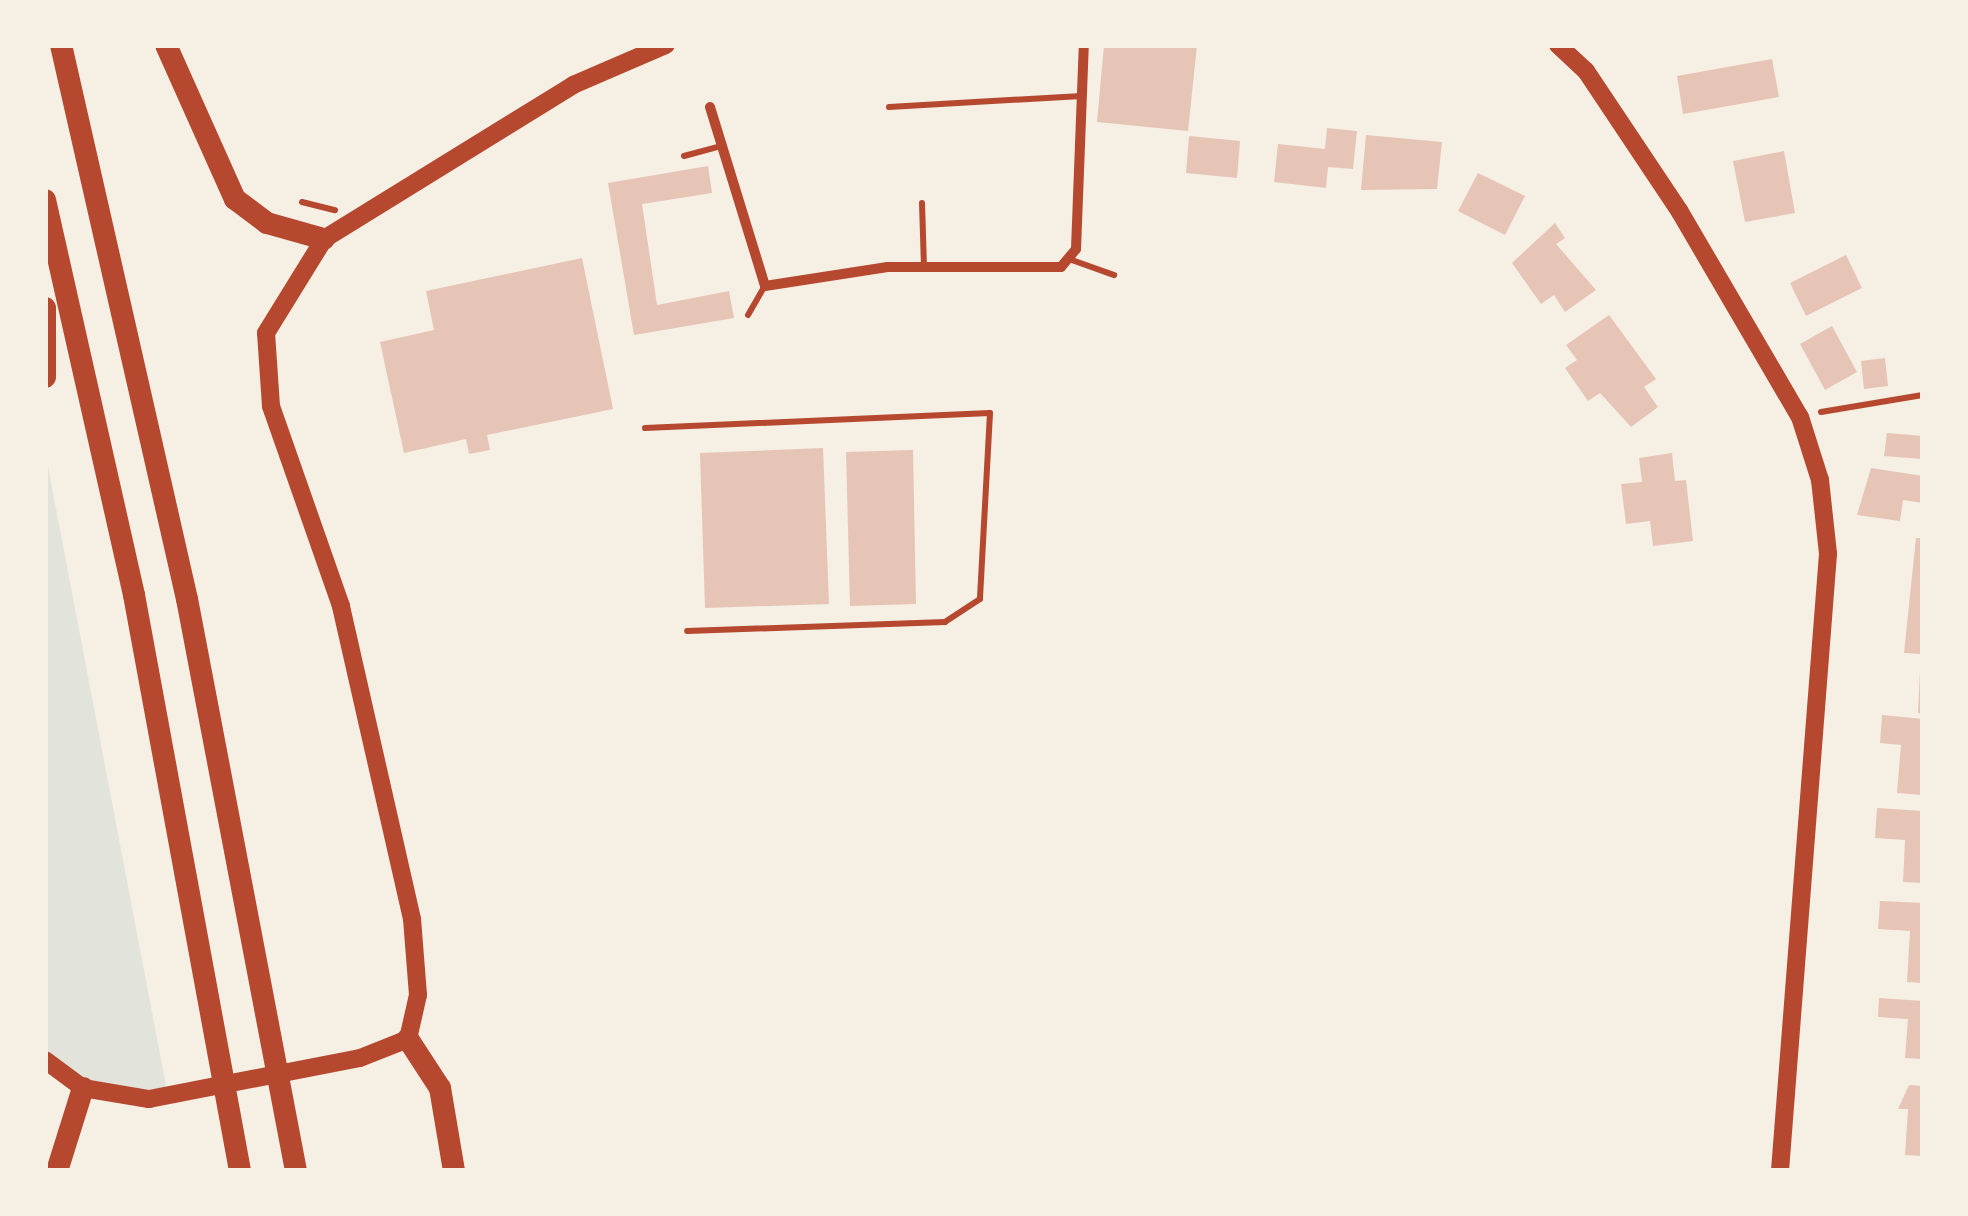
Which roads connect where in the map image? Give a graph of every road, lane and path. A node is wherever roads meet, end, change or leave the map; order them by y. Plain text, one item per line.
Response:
1 (61, 45) edge
2 (166, 45) edge
3 (666, 45) edge
4 (1084, 45) edge
5 (1558, 45) edge
6 (1085, 96) junction
7 (889, 107) dead end
8 (710, 108) dead end
9 (721, 146) junction
10 (684, 156) dead end
11 (45, 200) edge
12 (292, 201) dead end
13 (922, 204) dead end
14 (345, 225) junction
15 (324, 239) junction
16 (1069, 259) junction
17 (924, 265) junction
18 (1114, 274) dead end
19 (765, 286) junction
20 (45, 308) edge
21 (748, 315) dead end
22 (45, 377) edge
23 (1923, 395) edge
24 (1800, 416) junction
25 (645, 428) dead end
26 (687, 631) dead end
27 (408, 1039) junction
28 (45, 1060) edge
29 (83, 1088) junction
30 (296, 1168) edge
31 (57, 1171) edge
32 (240, 1171) edge
33 (454, 1171) edge
34 (1780, 1171) edge

1 - 30 highway
2 - 15 highway
3 - 14 street
4 - 6 street
5 - 24 street
6 - 7 lane
6 - 16 street
8 - 9 street
9 - 10 lane
9 - 19 street
11 - 32 highway
12 - 14 path
13 - 17 lane
14 - 15 street
15 - 27 street
16 - 17 street
16 - 18 lane
17 - 19 street
19 - 21 lane
20 - 22 highway
23 - 24 path
24 - 34 street
25 - 26 lane
27 - 29 street
27 - 33 highway
28 - 29 street
29 - 31 highway

